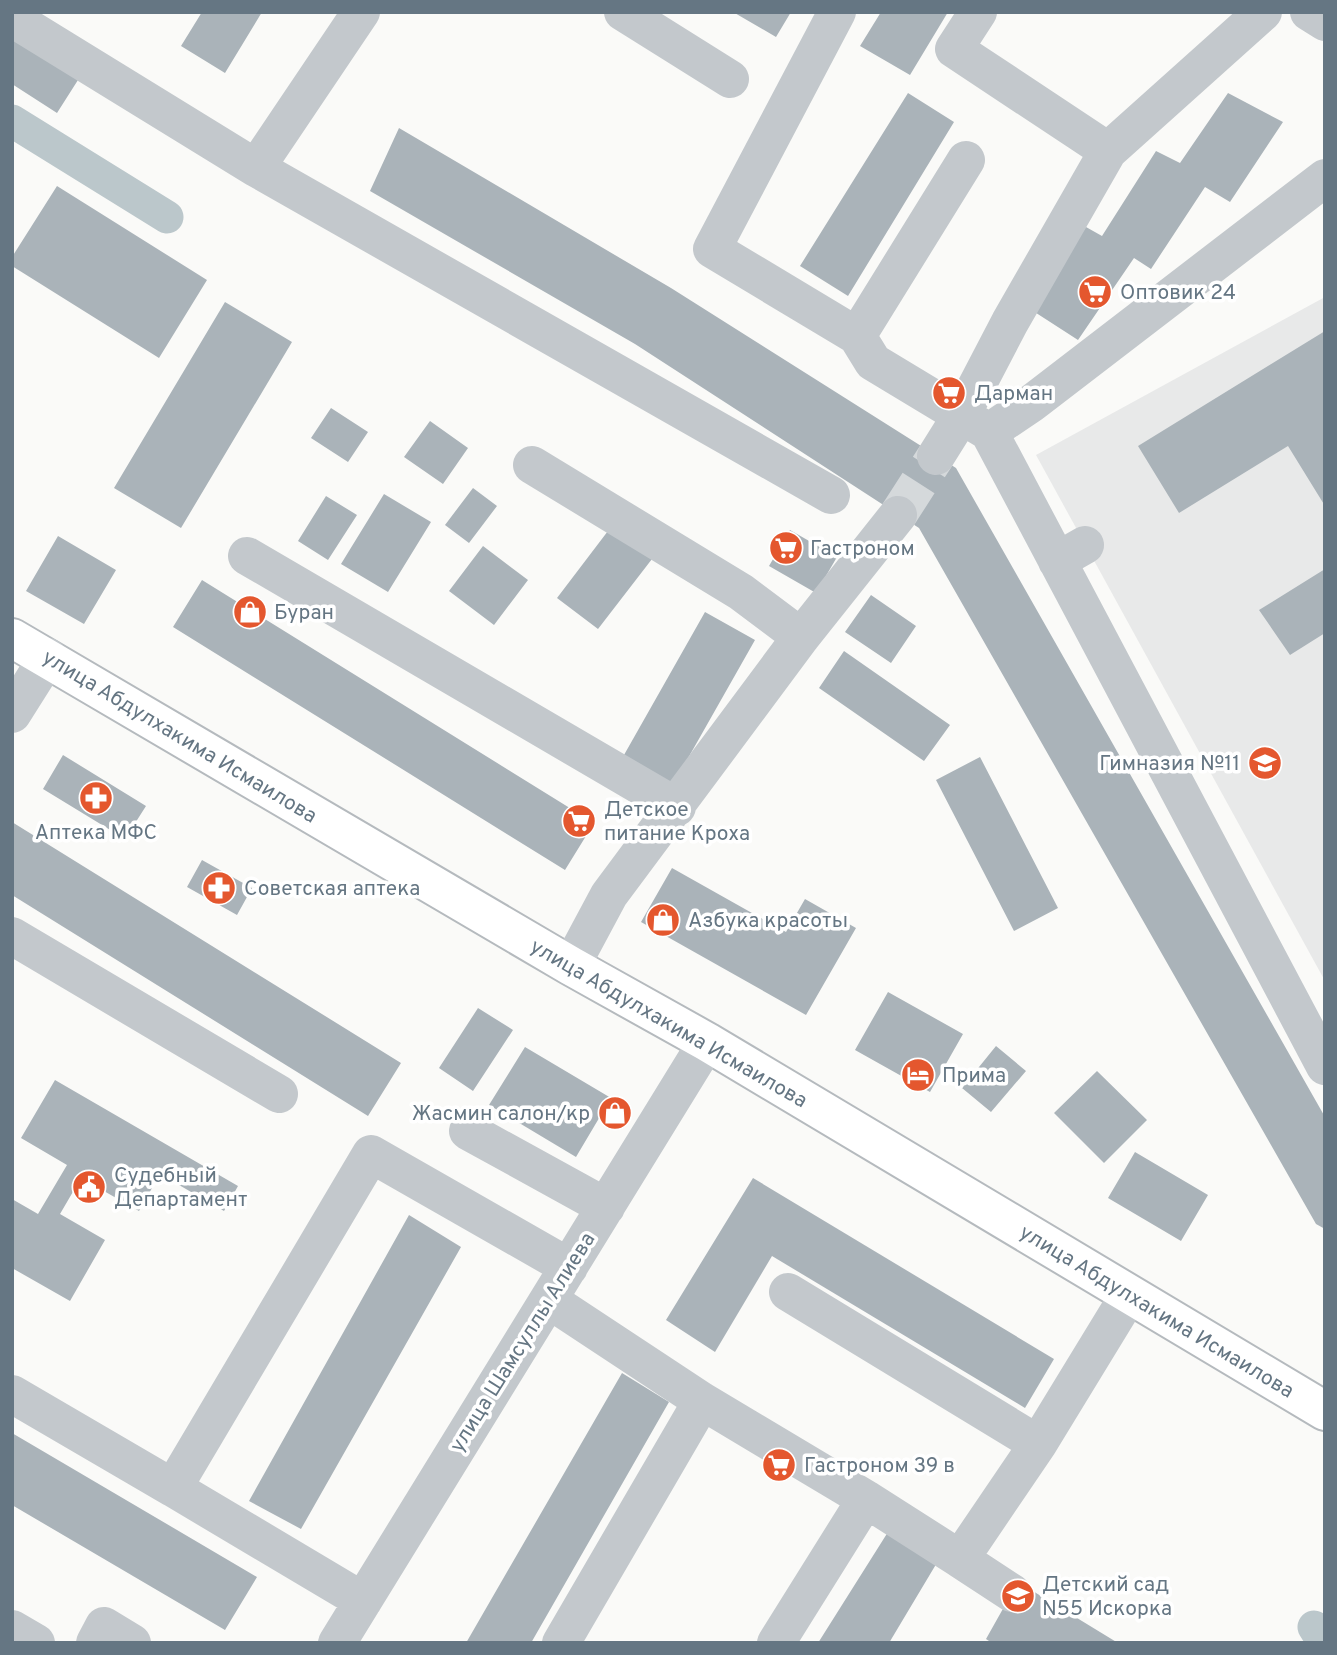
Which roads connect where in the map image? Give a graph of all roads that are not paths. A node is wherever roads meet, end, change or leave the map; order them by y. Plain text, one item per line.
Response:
1 (361, 12) edge
2 (623, 12) edge
3 (837, 12) edge
4 (978, 12) edge
5 (1263, 12) edge
6 (1309, 12) edge
7 (12, 18) edge
8 (1325, 22) edge
9 (730, 79) dead end
10 (1108, 151) junction
11 (966, 159) dead end
12 (256, 168) junction
13 (1325, 177) edge
14 (857, 335) junction
15 (975, 424) junction
16 (936, 456) tunnel mouth
17 (532, 465) dead end
18 (831, 495) dead end
19 (898, 515) tunnel mouth
20 (247, 556) dead end
21 (801, 637) junction
22 (12, 638) edge
23 (48, 657) junction
24 (12, 714) edge
25 (677, 807) junction
26 (12, 936) edge
27 (571, 967) junction
28 (707, 1042) junction
29 (1325, 1066) edge
30 (279, 1094) dead end
31 (468, 1131) dead end
32 (606, 1207) junction
33 (569, 1267) junction
34 (788, 1292) dead end
35 (1129, 1295) junction
36 (549, 1300) junction
37 (12, 1394) edge
38 (702, 1401) junction
39 (1325, 1411) edge
40 (1038, 1444) junction
41 (173, 1488) junction
42 (866, 1499) junction
43 (960, 1559) junction
44 (1012, 1593) dead end
45 (12, 1629) edge
46 (352, 1630) edge
47 (36, 1643) edge
48 (95, 1643) edge
49 (132, 1643) edge
50 (561, 1643) edge
51 (776, 1643) edge

1 - 12 street
2 - 9 street
3 - 14 street
4 - 10 street
5 - 10 street
6 - 8 street
7 - 12 street
10 - 15 street
11 - 14 street
12 - 18 street
13 - 15 street
14 - 15 street
15 - 16 street
15 - 29 street
17 - 21 street
19 - 21 street
20 - 25 street
21 - 25 street
22 - 23 main road, улица Абдулхакима Исмаилова
23 - 24 street
23 - 27 main road, улица Абдулхакима Исмаилова
25 - 27 street
26 - 30 street
27 - 28 main road, улица Абдулхакима Исмаилова
28 - 32 street, улица Шамсуллы Алиева
28 - 35 main road, улица Абдулхакима Исмаилова
31 - 32 street
32 - 33 street, улица Шамсуллы Алиева
33 - 36 street, улица Шамсуллы Алиева
33 - 41 street
34 - 40 street
35 - 39 main road, улица Абдулхакима Исмаилова
35 - 40 street
36 - 38 street
36 - 46 street, улица Шамсуллы Алиева
37 - 41 street
38 - 42 street
38 - 50 street
40 - 43 street
41 - 46 street
42 - 43 street
42 - 51 street
43 - 44 street
45 - 47 street
48 - 49 street

